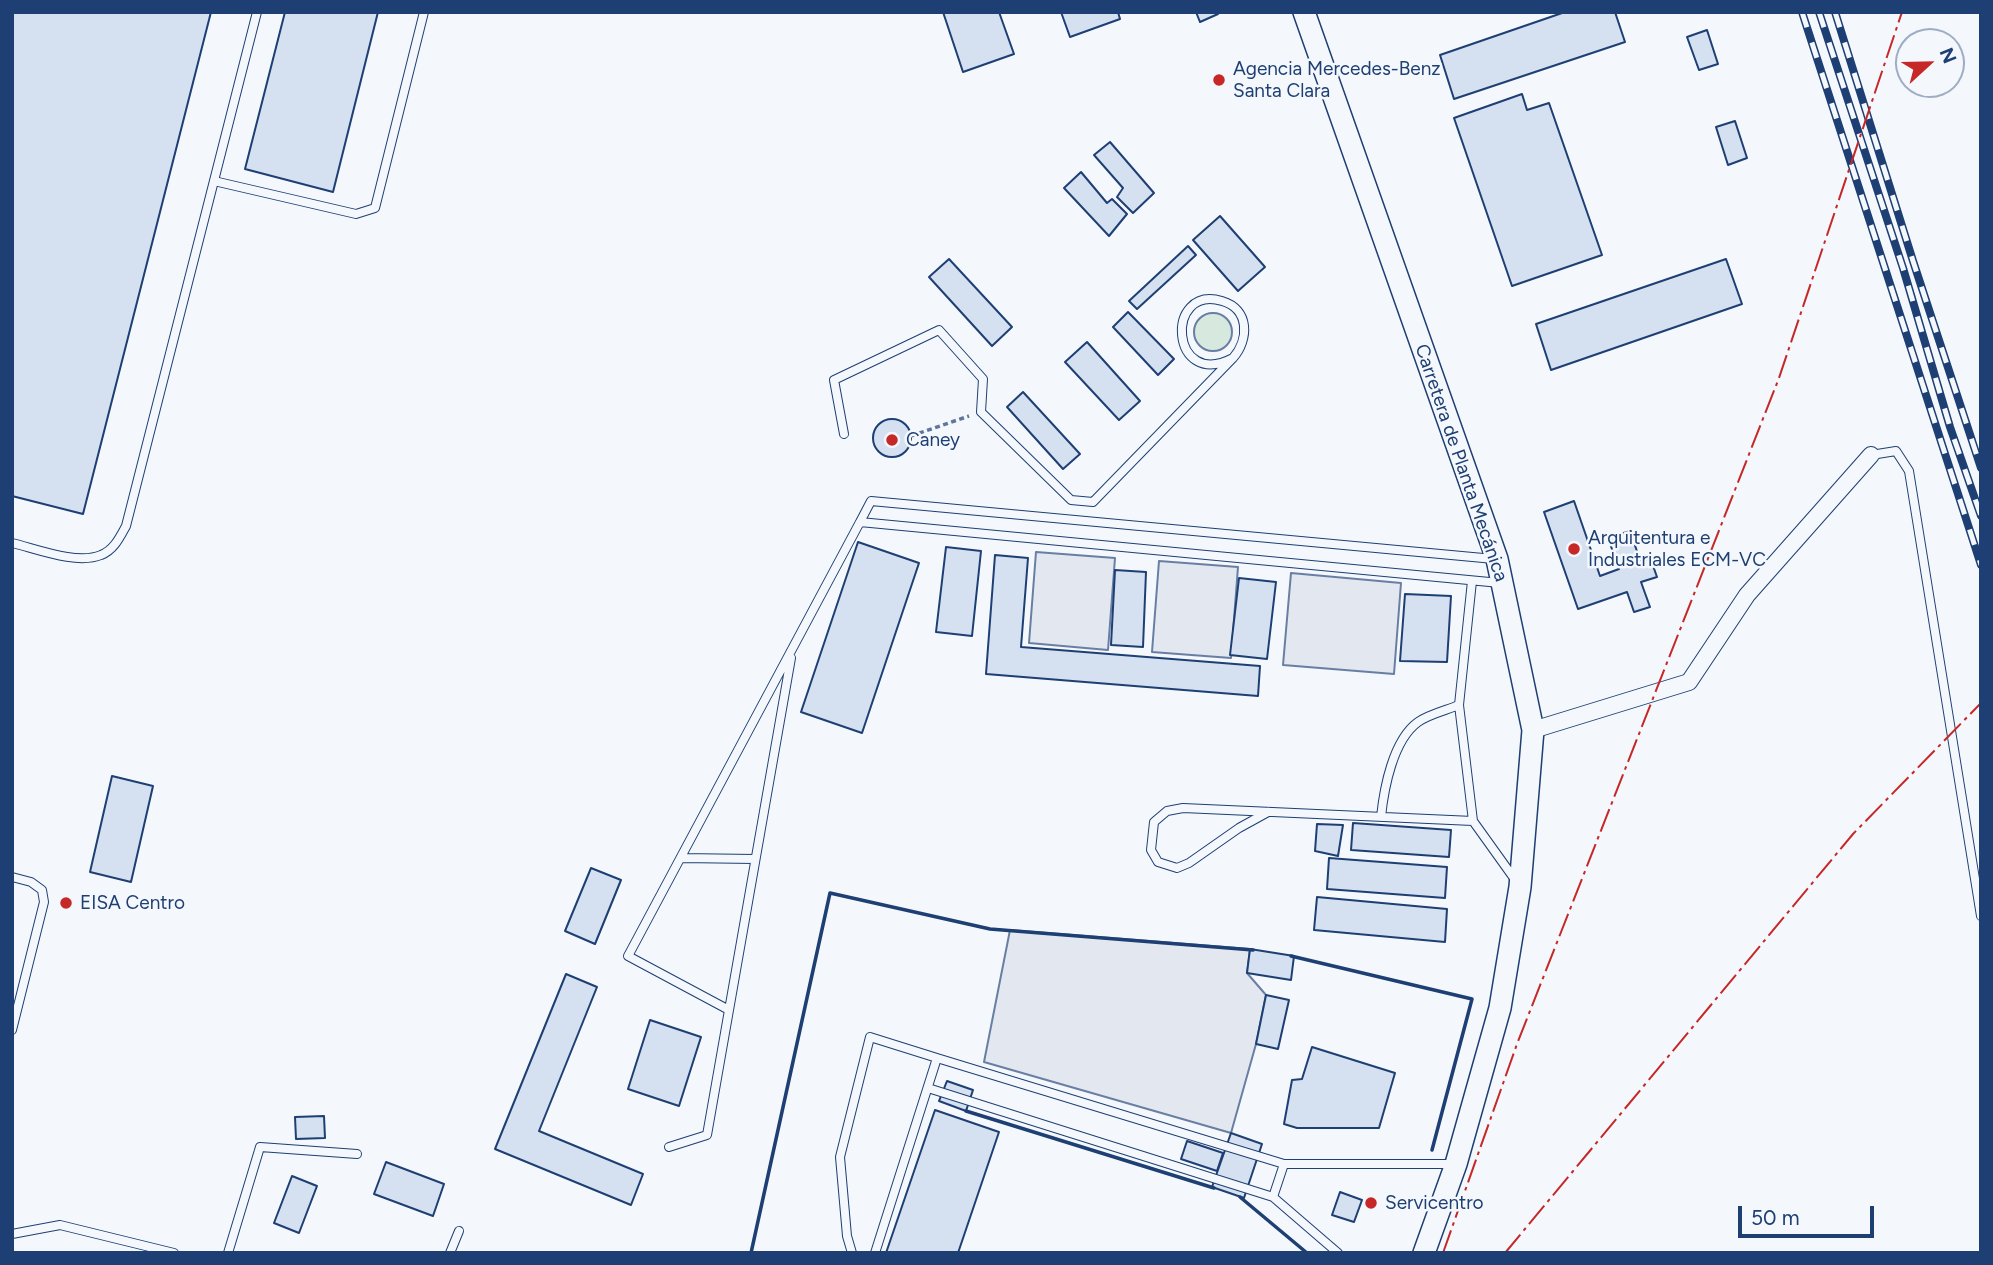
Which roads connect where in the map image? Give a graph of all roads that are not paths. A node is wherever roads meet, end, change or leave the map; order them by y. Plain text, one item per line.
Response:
1 (257, 12) edge
2 (424, 12) edge
3 (1304, 12) edge
4 (214, 181) junction
5 (1233, 358) junction
6 (844, 434) dead end
7 (1871, 454) joint
8 (860, 522) junction
9 (12, 543) edge
10 (1497, 559) junction
11 (1472, 580) junction
12 (1504, 584) junction
13 (792, 648) junction
14 (1459, 705) junction
15 (1533, 730) junction
16 (1268, 812) junction
17 (1381, 817) junction
18 (1473, 821) junction
19 (681, 858) junction
20 (755, 859) junction
21 (12, 877) edge
22 (1520, 887) junction
23 (1981, 916) edge
24 (729, 1010) junction
25 (12, 1030) edge
26 (937, 1058) junction
27 (928, 1088) junction
28 (669, 1147) dead end
29 (357, 1154) dead end
30 (1284, 1164) junction
31 (1456, 1164) junction
32 (1273, 1197) junction
33 (459, 1231) dead end
34 (12, 1234) edge
35 (174, 1253) edge
36 (228, 1253) edge
37 (450, 1253) edge
38 (852, 1253) edge
39 (875, 1253) edge
40 (1338, 1253) edge
41 (1424, 1253) edge

1 - 4 lane
2 - 4 lane
3 - 10 street, Carretera de Planta Mecánica
4 - 9 lane
5 - 5 lane
5 - 6 lane
7 - 15 street
7 - 23 lane
8 - 10 lane
8 - 11 lane
8 - 13 lane
10 - 12 street, Carretera de Planta Mecánica
11 - 12 lane
11 - 14 lane
12 - 15 street, Carretera de Planta Mecánica
13 - 19 lane
13 - 20 lane
14 - 17 lane
14 - 18 lane
15 - 22 street, Carretera de Planta Mecánica
16 - 16 lane
16 - 17 lane
17 - 18 lane
18 - 22 lane
19 - 20 lane
19 - 24 lane
20 - 24 lane
21 - 25 lane
22 - 31 street, Carretera de Planta Mecánica
24 - 28 lane
26 - 27 lane
26 - 30 lane
26 - 38 lane
27 - 32 lane
27 - 39 lane
29 - 36 lane
30 - 31 lane
30 - 32 lane
31 - 41 street, Carretera de Planta Mecánica
32 - 40 lane
33 - 37 lane
34 - 35 lane

